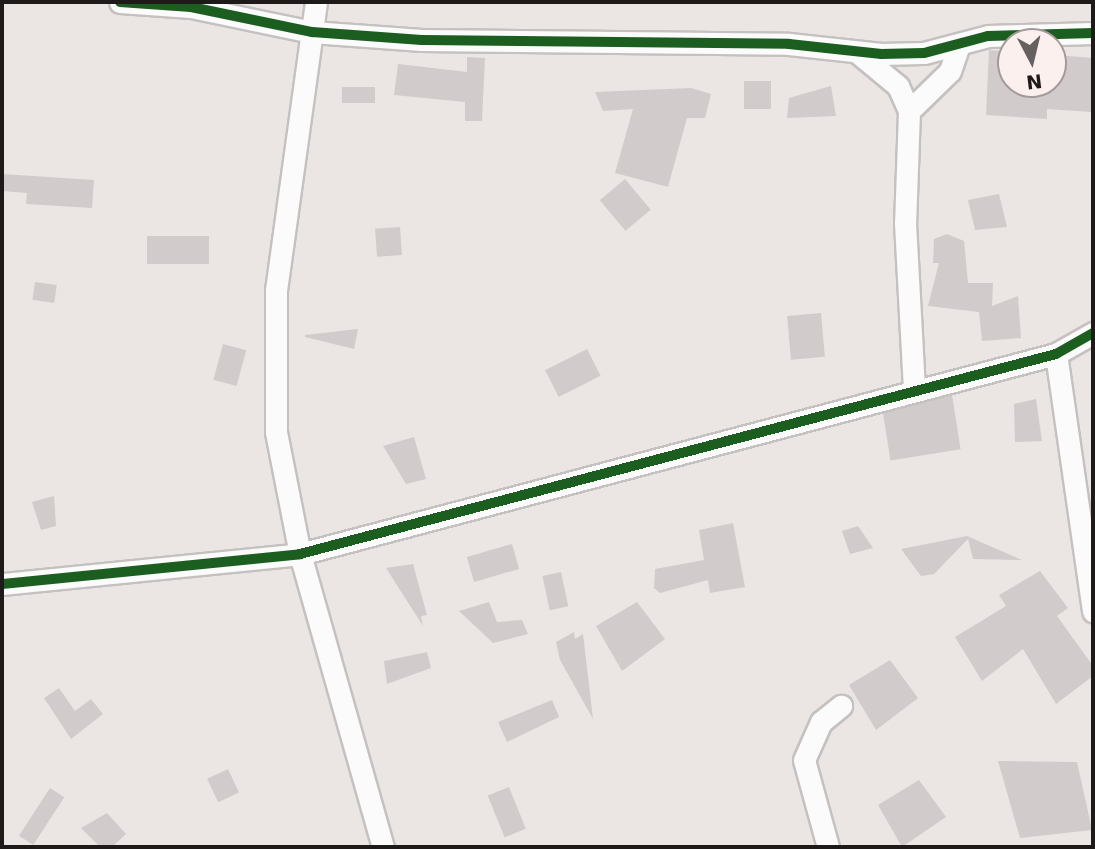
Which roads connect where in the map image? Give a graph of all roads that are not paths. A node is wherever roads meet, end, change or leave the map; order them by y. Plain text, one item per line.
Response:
1 (120, 2) edge
2 (316, 2) edge
3 (312, 32) junction
4 (1093, 33) edge
5 (959, 45) junction
6 (850, 48) junction
7 (909, 111) junction
8 (1093, 333) edge
9 (1056, 354) junction
10 (914, 391) junction
11 (1090, 551) edge
12 (300, 554) junction
13 (2, 584) edge
14 (1093, 611) edge
15 (841, 706) dead end
16 (383, 847) edge
17 (828, 847) edge

1 - 3 street
2 - 3 street
3 - 6 street
3 - 12 street
4 - 5 street
5 - 6 street
5 - 7 street
6 - 7 street
7 - 10 street
8 - 9 street
9 - 10 street
9 - 11 street
10 - 12 street
11 - 14 street
12 - 13 street
12 - 16 street
15 - 17 street

